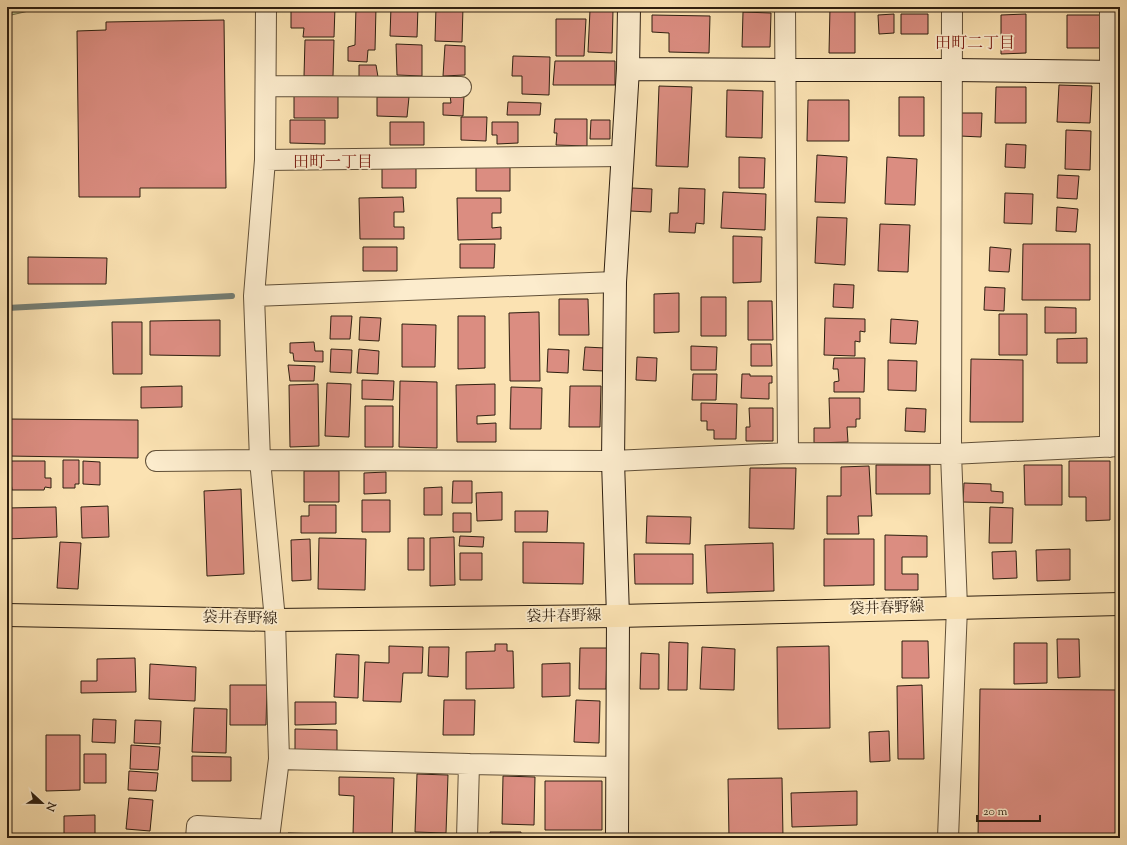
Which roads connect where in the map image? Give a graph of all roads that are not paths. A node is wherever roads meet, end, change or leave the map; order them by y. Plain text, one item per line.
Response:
1 (266, 7) edge
2 (629, 7) edge
3 (785, 7) edge
4 (952, 7) edge
5 (1110, 7) edge
6 (628, 69) junction
7 (785, 70) junction
8 (952, 70) junction
9 (1115, 72) edge
10 (266, 86) junction
11 (461, 87) dead end
12 (623, 156) junction
13 (265, 160) junction
14 (615, 282) junction
15 (254, 296) junction
16 (1115, 447) edge
17 (788, 453) junction
18 (951, 454) junction
19 (260, 460) junction
20 (156, 461) dead end
21 (613, 461) junction
22 (1120, 604) edge
23 (957, 607) junction
24 (7, 615) edge
25 (618, 616) junction
26 (275, 620) junction
27 (279, 758) junction
28 (469, 764) junction
29 (617, 767) junction
30 (270, 834) edge
31 (196, 838) edge
32 (468, 838) edge
33 (617, 838) edge
34 (948, 838) edge

1 - 10 street
2 - 6 street
3 - 7 street
4 - 8 street
5 - 9 street
6 - 7 street
6 - 12 street
7 - 8 street
7 - 17 street
8 - 9 street
8 - 18 street
9 - 16 street
10 - 11 street
10 - 13 street
12 - 13 street
12 - 14 street
13 - 15 street
14 - 15 street
14 - 21 street
15 - 19 street
16 - 18 street
17 - 18 street
17 - 21 street
18 - 23 street
19 - 20 street
19 - 21 street
19 - 26 street
21 - 25 street
22 - 23 main road, 袋井春野線
23 - 25 main road, 袋井春野線
23 - 34 street
24 - 26 main road, 袋井春野線
25 - 26 main road, 袋井春野線
25 - 29 street
26 - 27 street
27 - 28 street
27 - 30 street
28 - 29 street
28 - 32 street
29 - 33 street
30 - 31 street

